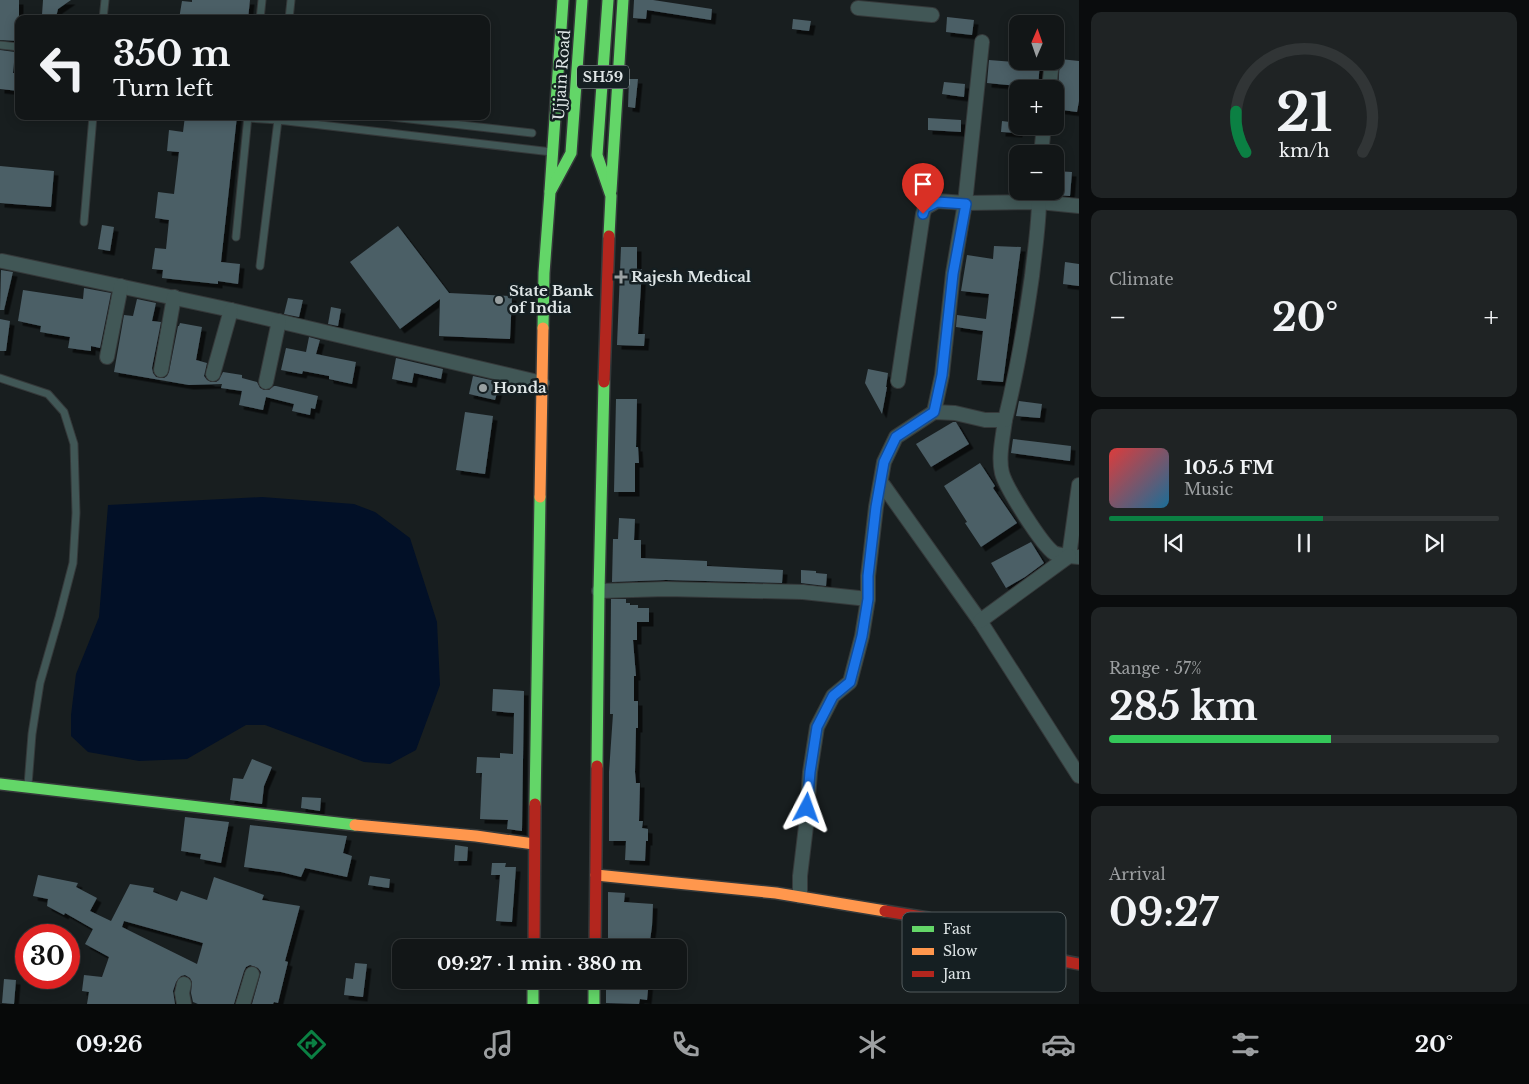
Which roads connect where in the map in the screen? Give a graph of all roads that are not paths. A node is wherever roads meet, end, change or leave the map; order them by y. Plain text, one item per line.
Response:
1 (105, 0) edge
2 (262, 0) edge
3 (291, 0) edge
4 (563, 0) edge
5 (582, 0) edge
6 (608, 0) edge
7 (623, 0) edge
8 (891, 3) edge
9 (858, 8) dead end
10 (103, 15) edge
11 (260, 15) edge
12 (289, 15) edge
13 (932, 15) dead end
14 (982, 42) dead end
15 (0, 45) edge
16 (15, 47) edge
17 (93, 120) edge
18 (248, 120) edge
19 (279, 120) edge
20 (295, 120) edge
21 (418, 120) edge
22 (532, 133) dead end
23 (552, 152) junction
24 (550, 192) junction
25 (611, 196) junction
26 (1009, 200) edge
27 (1039, 200) edge
28 (1052, 200) edge
29 (966, 204) junction
30 (1079, 206) edge
31 (84, 222) dead end
32 (236, 237) dead end
33 (2, 261) dead end
34 (260, 266) dead end
35 (121, 286) junction
36 (174, 297) junction
37 (231, 310) junction
38 (279, 321) junction
39 (107, 357) dead end
40 (161, 370) dead end
41 (213, 374) dead end
42 (0, 378) edge
43 (898, 381) dead end
44 (266, 382) dead end
45 (542, 383) junction
46 (934, 412) junction
47 (1005, 420) junction
48 (881, 482) junction
49 (1079, 485) edge
50 (1074, 557) edge
51 (599, 591) junction
52 (868, 599) junction
53 (980, 621) junction
54 (1079, 776) edge
55 (0, 784) edge
56 (28, 787) junction
57 (534, 844) junction
58 (596, 875) junction
59 (800, 896) junction
60 (902, 914) edge
61 (534, 939) edge
62 (595, 939) edge
63 (1066, 961) edge
64 (1079, 964) edge
65 (252, 974) dead end
66 (184, 984) dead end
67 (534, 989) edge
68 (594, 989) edge
69 (184, 1004) edge
70 (243, 1004) edge
71 (533, 1004) edge
72 (594, 1004) edge

1 - 10 lane
2 - 11 lane
3 - 12 lane
4 - 23 main road
5 - 24 main road, Ujjain Road / SH59
6 - 25 main road, SH59
7 - 25 main road
8 - 9 street
8 - 13 street
14 - 29 street
15 - 16 lane
17 - 31 lane
18 - 32 lane
19 - 34 lane
20 - 23 lane
21 - 22 lane
23 - 24 main road
24 - 45 main road
25 - 51 main road
26 - 29 street
27 - 47 street
28 - 30 street
29 - 43 street
29 - 46 street
33 - 35 street
35 - 36 street
35 - 39 street
36 - 37 street
36 - 40 street
37 - 38 street
37 - 41 street
38 - 44 street
38 - 45 street
42 - 56 lane
45 - 57 main road
46 - 47 street
46 - 48 street
47 - 50 street
48 - 52 street
48 - 53 street
49 - 50 street
50 - 53 street
51 - 52 street
51 - 58 main road
52 - 59 street
53 - 54 street
55 - 56 main road
56 - 57 main road
57 - 61 main road
58 - 59 main road
58 - 62 main road
59 - 60 main road
63 - 64 main road
65 - 70 street
66 - 69 street
67 - 71 main road
68 - 72 main road

